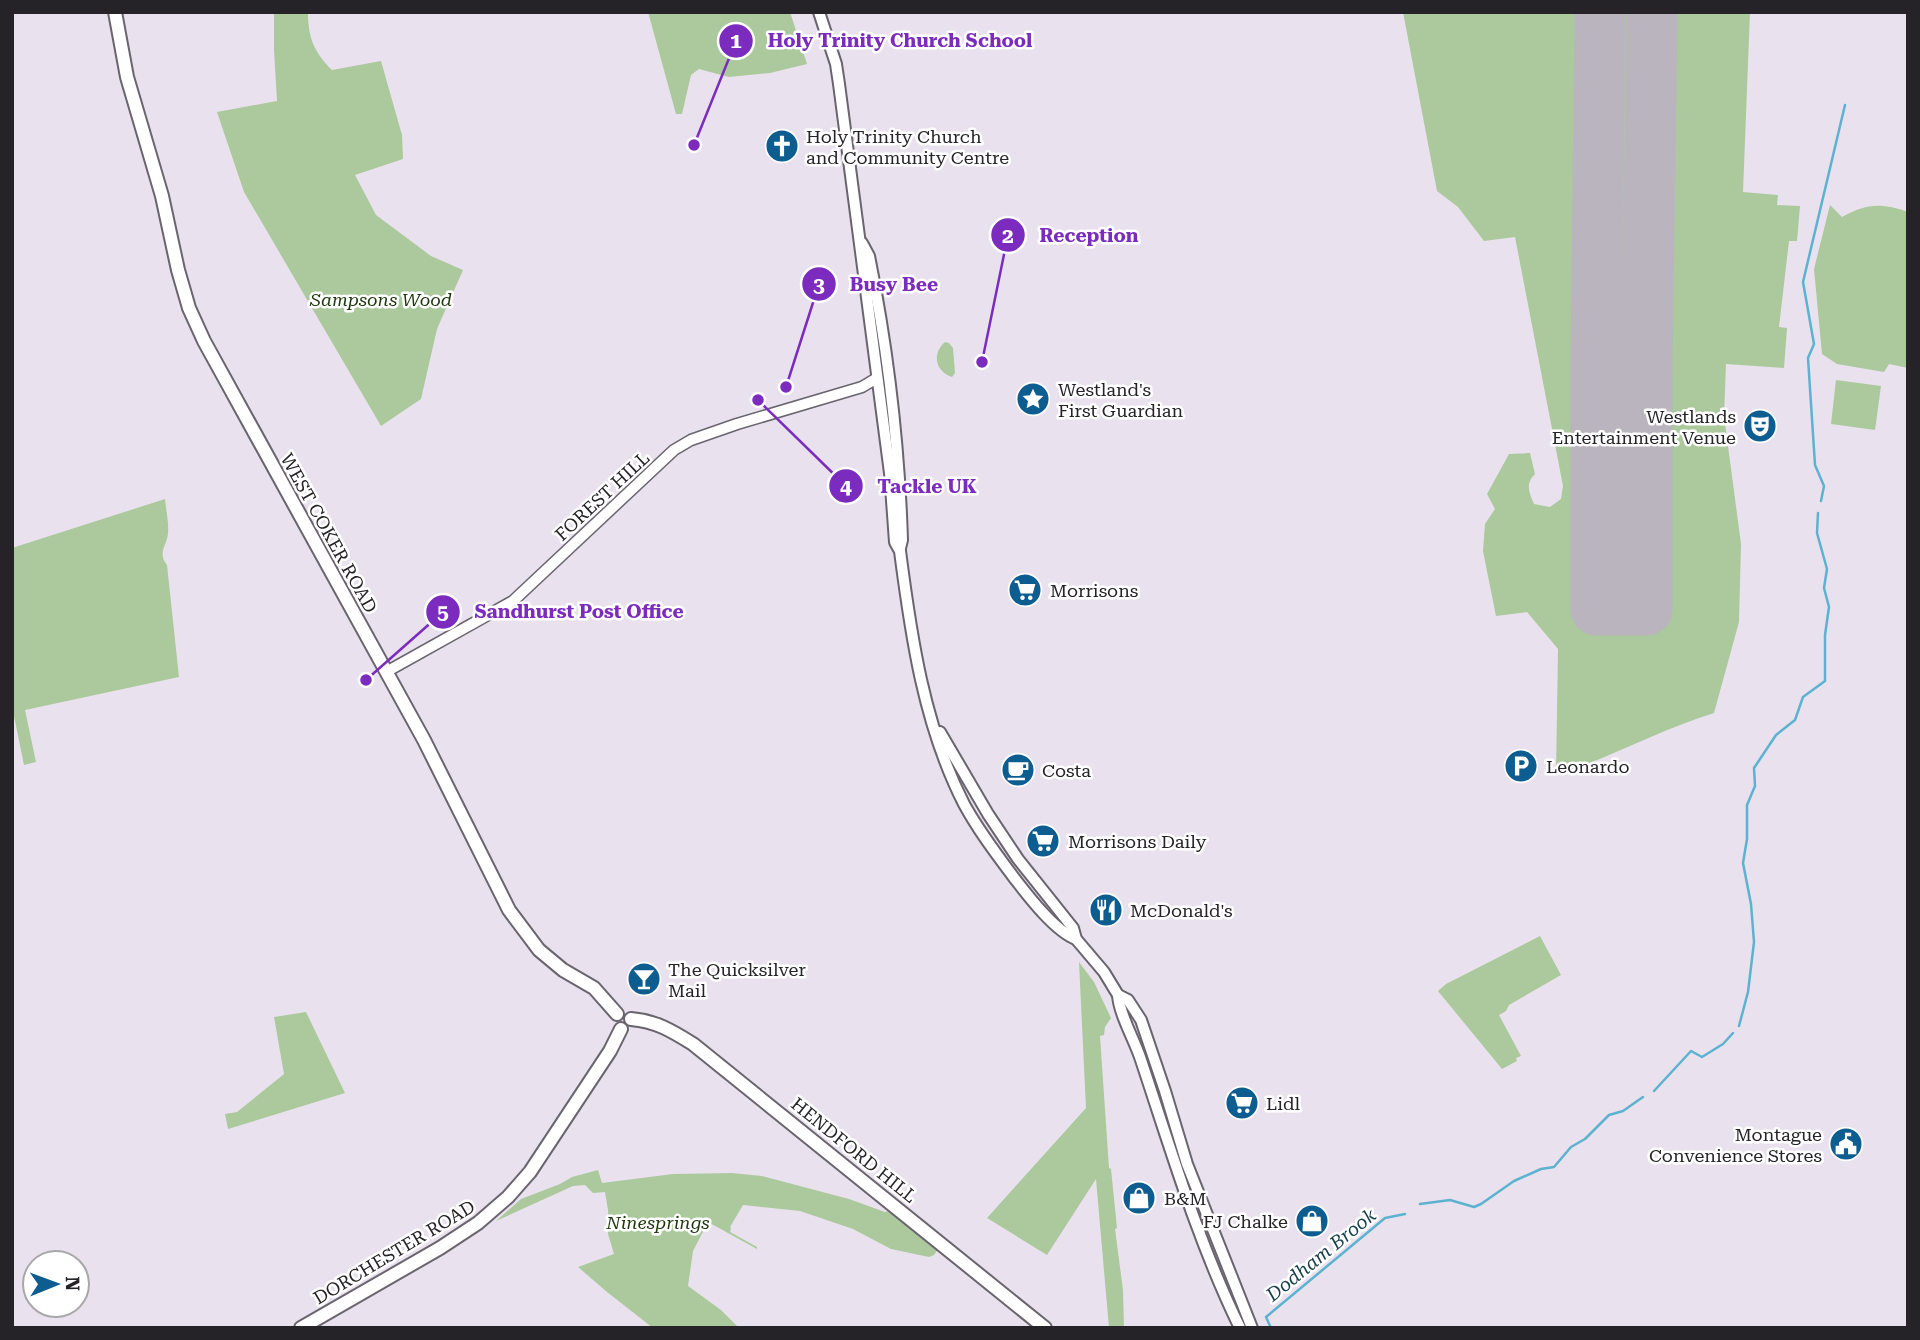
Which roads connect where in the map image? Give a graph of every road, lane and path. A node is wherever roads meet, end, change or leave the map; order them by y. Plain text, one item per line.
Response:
1 (115, 12) edge
2 (819, 12) edge
3 (861, 241) junction
4 (877, 383) junction
5 (900, 551) junction
6 (386, 672) junction
7 (929, 707) junction
8 (1076, 939) junction
9 (1118, 995) junction
10 (617, 1014) junction
11 (631, 1019) junction
12 (621, 1029) junction
13 (301, 1328) edge
14 (1045, 1328) edge
15 (1240, 1328) edge
16 (1252, 1328) edge

1 - 6 highway, WEST COKER ROAD
2 - 3 main road
3 - 4 main road
3 - 5 main road
4 - 5 main road
4 - 6 street, FOREST HILL
5 - 7 main road
6 - 10 highway, WEST COKER ROAD
7 - 8 main road
7 - 8 main road
8 - 9 main road
9 - 15 main road
9 - 16 main road
10 - 11 highway
10 - 12 highway
11 - 12 highway
11 - 14 highway, HENDFORD HILL
12 - 13 highway, DORCHESTER ROAD

